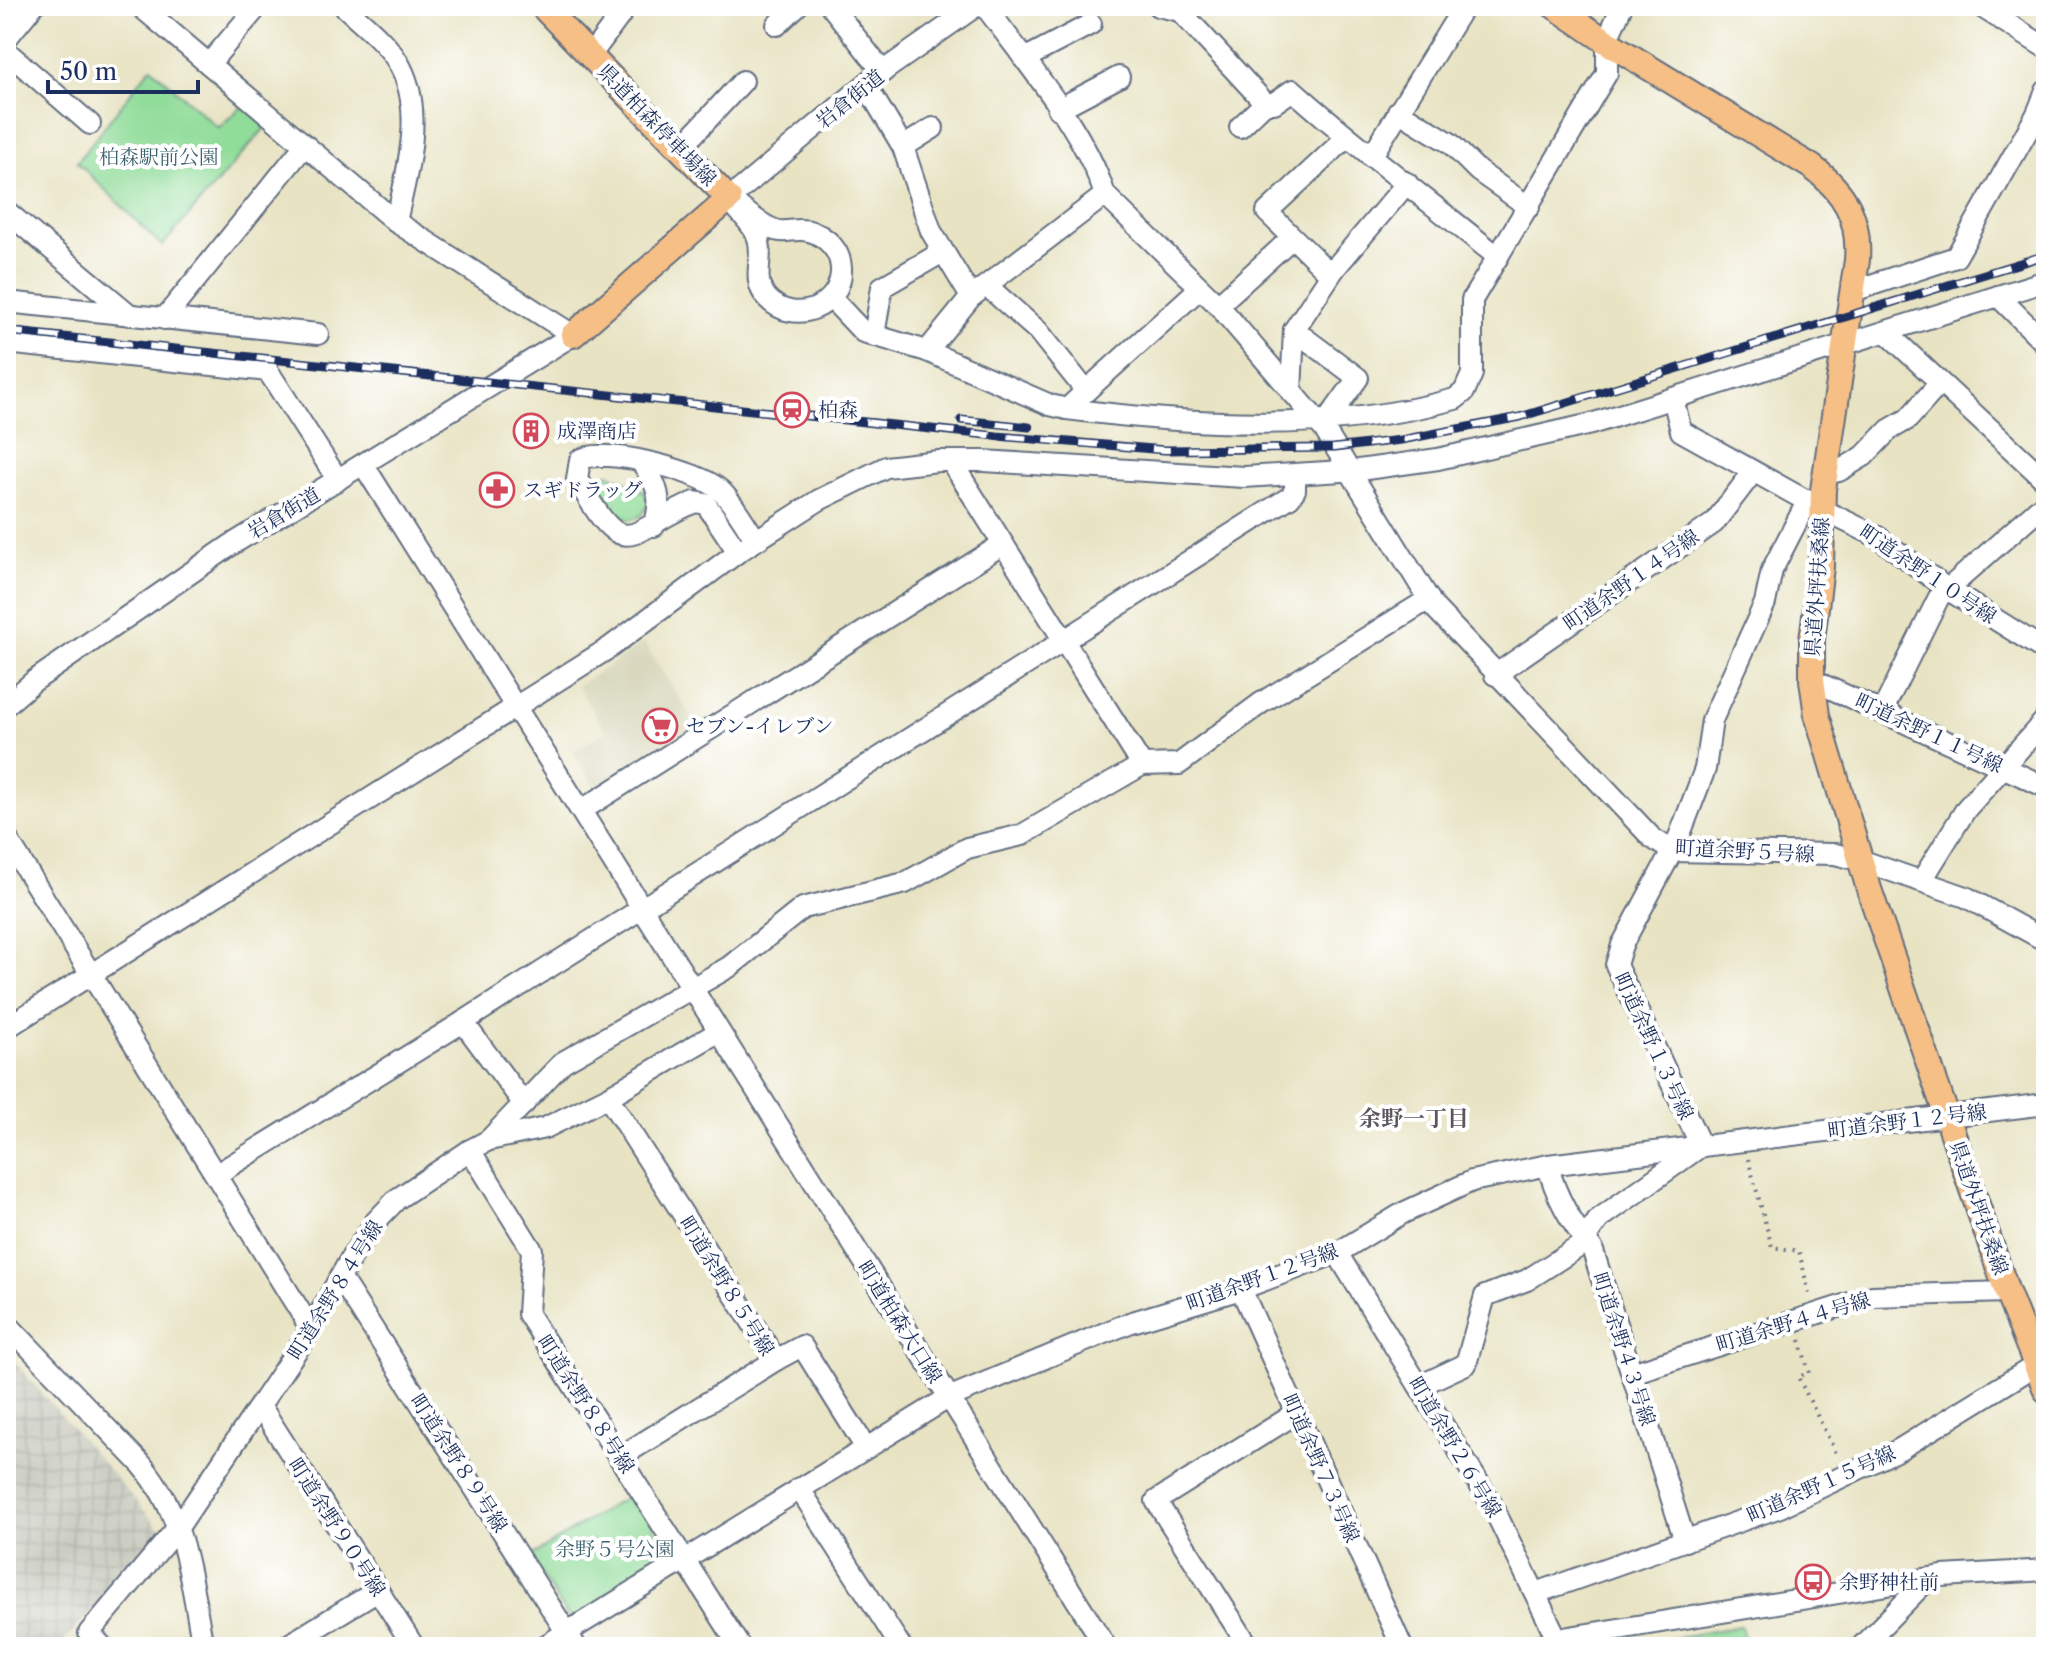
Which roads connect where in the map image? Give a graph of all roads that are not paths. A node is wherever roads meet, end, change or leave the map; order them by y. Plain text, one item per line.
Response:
1 (33, 6) edge
2 (140, 6) edge
3 (258, 6) edge
4 (344, 6) edge
5 (542, 6) edge
6 (627, 6) edge
7 (797, 6) edge
8 (831, 6) edge
9 (976, 6) edge
10 (985, 6) edge
11 (1158, 6) edge
12 (1464, 6) edge
13 (1554, 6) edge
14 (1622, 6) edge
15 (1980, 6) edge
16 (1181, 8) edge
17 (1091, 24) dead end
18 (777, 25) dead end
19 (6, 39) edge
20 (1607, 41) junction
21 (2046, 48) edge
22 (6, 51) edge
23 (590, 56) junction
24 (1024, 59) junction
25 (209, 64) junction
26 (1119, 77) dead end
27 (874, 78) junction
28 (743, 81) dead end
29 (2046, 91) edge
30 (1265, 103) junction
31 (1058, 109) junction
32 (1398, 111) junction
33 (2042, 115) edge
34 (90, 124) dead end
35 (1240, 127) dead end
36 (933, 128) dead end
37 (1346, 138) junction
38 (305, 145) junction
39 (903, 147) junction
40 (680, 149) junction
41 (1371, 157) junction
42 (1407, 183) junction
43 (1105, 195) junction
44 (729, 199) junction
45 (1529, 207) junction
46 (6, 211) edge
47 (396, 222) junction
48 (1292, 238) junction
49 (940, 248) junction
50 (1498, 257) junction
51 (1335, 268) junction
52 (2046, 281) edge
53 (1200, 288) junction
54 (1853, 291) junction
55 (979, 292) junction
56 (1998, 296) junction
57 (831, 298) junction
58 (6, 302) edge
59 (1218, 305) junction
60 (130, 315) junction
61 (164, 319) junction
62 (1294, 330) junction
63 (1886, 332) junction
64 (318, 334) dead end
65 (573, 335) junction
66 (874, 336) junction
67 (6, 343) edge
68 (1844, 344) junction
69 (2046, 344) edge
70 (927, 351) junction
71 (1940, 383) junction
72 (1086, 391) junction
73 (1291, 392) junction
74 (1673, 398) junction
75 (1067, 409) junction
76 (1321, 419) junction
77 (951, 461) junction
78 (642, 463) junction
79 (363, 464) junction
80 (1347, 471) junction
81 (1753, 472) junction
82 (1825, 474) junction
83 (1295, 475) junction
84 (338, 480) junction
85 (2046, 481) edge
86 (2046, 502) edge
87 (1815, 505) junction
88 (654, 526) junction
89 (756, 540) junction
90 (1003, 544) junction
91 (738, 552) junction
92 (1947, 589) junction
93 (1431, 602) junction
94 (1063, 642) junction
95 (2046, 651) edge
96 (1495, 675) junction
97 (1812, 680) junction
98 (6, 705) edge
99 (517, 706) junction
100 (1882, 712) junction
101 (2046, 719) edge
102 (1142, 765) junction
103 (2002, 767) junction
104 (2046, 787) edge
105 (582, 810) junction
106 (6, 837) edge
107 (1672, 851) junction
108 (1863, 861) junction
109 (1922, 880) junction
110 (642, 908) junction
111 (2046, 941) edge
112 (91, 972) junction
113 (693, 992) junction
114 (463, 1022) junction
115 (6, 1028) edge
116 (718, 1032) junction
117 (608, 1097) junction
118 (524, 1104) junction
119 (2046, 1104) edge
120 (1948, 1117) junction
121 (479, 1145) junction
122 (1701, 1146) junction
123 (1548, 1165) junction
124 (217, 1174) junction
125 (1584, 1239) junction
126 (1337, 1253) junction
127 (341, 1279) junction
128 (1241, 1289) junction
129 (2007, 1292) junction
130 (6, 1323) edge
131 (311, 1329) junction
132 (776, 1360) junction
133 (2040, 1363) edge
134 (1632, 1373) junction
135 (1419, 1386) junction
136 (2046, 1390) edge
137 (948, 1398) junction
138 (261, 1407) junction
139 (1295, 1414) junction
140 (866, 1448) junction
141 (620, 1457) junction
142 (799, 1488) junction
143 (177, 1521) junction
144 (1685, 1541) junction
145 (685, 1560) junction
146 (2046, 1570) edge
147 (1928, 1579) junction
148 (378, 1590) junction
149 (1536, 1593) junction
150 (572, 1640) edge
151 (1559, 1643) edge
152 (103, 1647) edge
153 (203, 1647) edge
154 (285, 1647) edge
155 (414, 1647) edge
156 (543, 1647) edge
157 (740, 1647) edge
158 (901, 1647) edge
159 (1106, 1647) edge
160 (1249, 1647) edge
161 (1402, 1647) edge
162 (1537, 1647) edge
163 (1861, 1647) edge

1 - 19 street
2 - 25 street
3 - 25 street
4 - 47 street
5 - 23 main road, 県道柏森停車場線
6 - 23 street
7 - 18 street
8 - 27 street
9 - 27 street, 岩倉街道
10 - 24 street, 町道余野５号線
11 - 16 street
12 - 32 street
13 - 20 main road, 県道外坪扶桑線
14 - 20 street
15 - 21 street
16 - 30 street
17 - 24 street
20 - 45 street
20 - 54 main road, 県道外坪扶桑線
22 - 34 street
23 - 40 main road, 県道柏森停車場線
24 - 31 street, 町道余野５号線
25 - 38 street
26 - 31 street
27 - 39 street
27 - 44 street, 岩倉街道
28 - 40 street
29 - 33 street
30 - 35 street
30 - 37 street
31 - 43 street, 町道余野５号線
32 - 41 street
32 - 45 street
33 - 54 street
36 - 39 street
37 - 41 street
37 - 48 street
38 - 47 street
38 - 61 street
39 - 49 street
40 - 44 main road, 県道柏森停車場線
41 - 42 street
42 - 50 street
42 - 51 street
43 - 53 street, 町道余野５号線
43 - 55 street
44 - 57 street
44 - 57 street
44 - 65 main road, 県道柏森停車場線
45 - 50 street
46 - 60 street
47 - 65 street
48 - 51 street
48 - 59 street
49 - 55 street
49 - 66 street
50 - 76 street
51 - 62 street
52 - 56 street
53 - 59 street, 町道余野５号線
53 - 72 street
54 - 68 main road, 県道外坪扶桑線
55 - 70 street
55 - 72 street
56 - 63 street
56 - 69 street
57 - 66 street
58 - 60 street
59 - 73 street, 町道余野５号線
60 - 61 street
61 - 64 street
62 - 73 street
62 - 76 street
63 - 68 street
63 - 71 street
65 - 79 street, 岩倉街道
66 - 70 street
67 - 84 street
68 - 74 street
68 - 82 main road, 県道外坪扶桑線
70 - 75 street
71 - 82 street
71 - 85 street
72 - 75 street
73 - 76 street, 町道余野５号線
74 - 80 street
74 - 81 street, 町道余野１０号線
75 - 76 street
76 - 80 street, 町道余野５号線
77 - 83 street
77 - 89 street
77 - 90 street
78 - 88 street
78 - 88 street
78 - 89 street
79 - 84 street, 岩倉街道
79 - 99 street, 町道柏森大口線
80 - 83 street
80 - 93 street, 町道余野５号線
81 - 87 street, 町道余野１０号線
81 - 96 street, 町道余野１４号線
82 - 87 main road, 県道外坪扶桑線
83 - 94 street
84 - 98 street, 岩倉街道
86 - 92 street
87 - 92 street, 町道余野１０号線
87 - 97 main road, 県道外坪扶桑線
87 - 107 street, 町道余野１３号線
88 - 91 street
89 - 91 street
90 - 94 street
90 - 105 street
91 - 99 street
92 - 95 street, 町道余野１０号線
92 - 100 street
93 - 96 street, 町道余野５号線
93 - 102 street
94 - 102 street
94 - 110 street
96 - 107 street, 町道余野５号線
97 - 100 street, 町道余野１１号線
97 - 108 main road, 県道外坪扶桑線
99 - 105 street, 町道柏森大口線
99 - 112 street
100 - 103 street, 町道余野１１号線
101 - 103 street
102 - 113 street
103 - 104 street, 町道余野１１号線
103 - 109 street
105 - 110 street, 町道柏森大口線
106 - 112 street
107 - 108 street, 町道余野５号線
107 - 122 street, 町道余野１３号線
108 - 109 street, 町道余野５号線
108 - 120 main road, 県道外坪扶桑線
109 - 111 street, 町道余野５号線
110 - 113 street, 町道柏森大口線
110 - 114 street
112 - 115 street
112 - 124 street
113 - 116 street, 町道柏森大口線
113 - 118 street
114 - 118 street
114 - 124 street
116 - 117 street, 町道余野８４号線
116 - 137 street, 町道柏森大口線
117 - 121 street, 町道余野８４号線
117 - 132 street, 町道余野８５号線
118 - 121 street
119 - 120 street, 町道余野１２号線
120 - 122 street, 町道余野１２号線
120 - 129 main road, 県道外坪扶桑線
121 - 127 street, 町道余野８４号線
121 - 141 street, 町道余野８８号線
122 - 123 street, 町道余野１２号線
122 - 125 street
123 - 125 street, 町道余野４３号線
123 - 126 street, 町道余野１２号線
124 - 131 street
125 - 134 street, 町道余野４３号線
125 - 135 street
126 - 128 street, 町道余野１２号線
126 - 135 street, 町道余野２６号線
127 - 131 street, 町道余野８４号線
127 - 150 street, 町道余野８９号線
128 - 137 street, 町道余野１２号線
128 - 139 street, 町道余野７３号線
129 - 133 main road, 県道外坪扶桑線
129 - 134 street, 町道余野４４号線
130 - 143 street
131 - 138 street, 町道余野８４号線
132 - 140 street
132 - 141 street, 町道余野８５号線
133 - 136 main road, 県道外坪扶桑線
133 - 144 street, 町道余野１５号線
134 - 144 street, 町道余野４３号線
135 - 149 street, 町道余野２６号線
137 - 140 street, 町道余野１２号線
137 - 159 street, 町道柏森大口線
138 - 143 street, 町道余野８４号線
138 - 148 street, 町道余野９０号線
139 - 160 street
139 - 161 street, 町道余野７３号線
140 - 142 street, 町道余野１２号線
141 - 145 street, 町道余野８８号線
142 - 145 street, 町道余野１２号線
142 - 158 street
143 - 152 street, 町道余野８４号線
143 - 153 street
144 - 149 street, 町道余野１５号線
145 - 150 street, 町道余野１２号線
145 - 157 street, 町道余野８８号線
146 - 147 street
147 - 151 street
147 - 163 street
148 - 154 street
148 - 155 street, 町道余野９０号線
149 - 151 street, 町道余野２６号線
150 - 156 street, 町道余野１２号線
151 - 162 street

